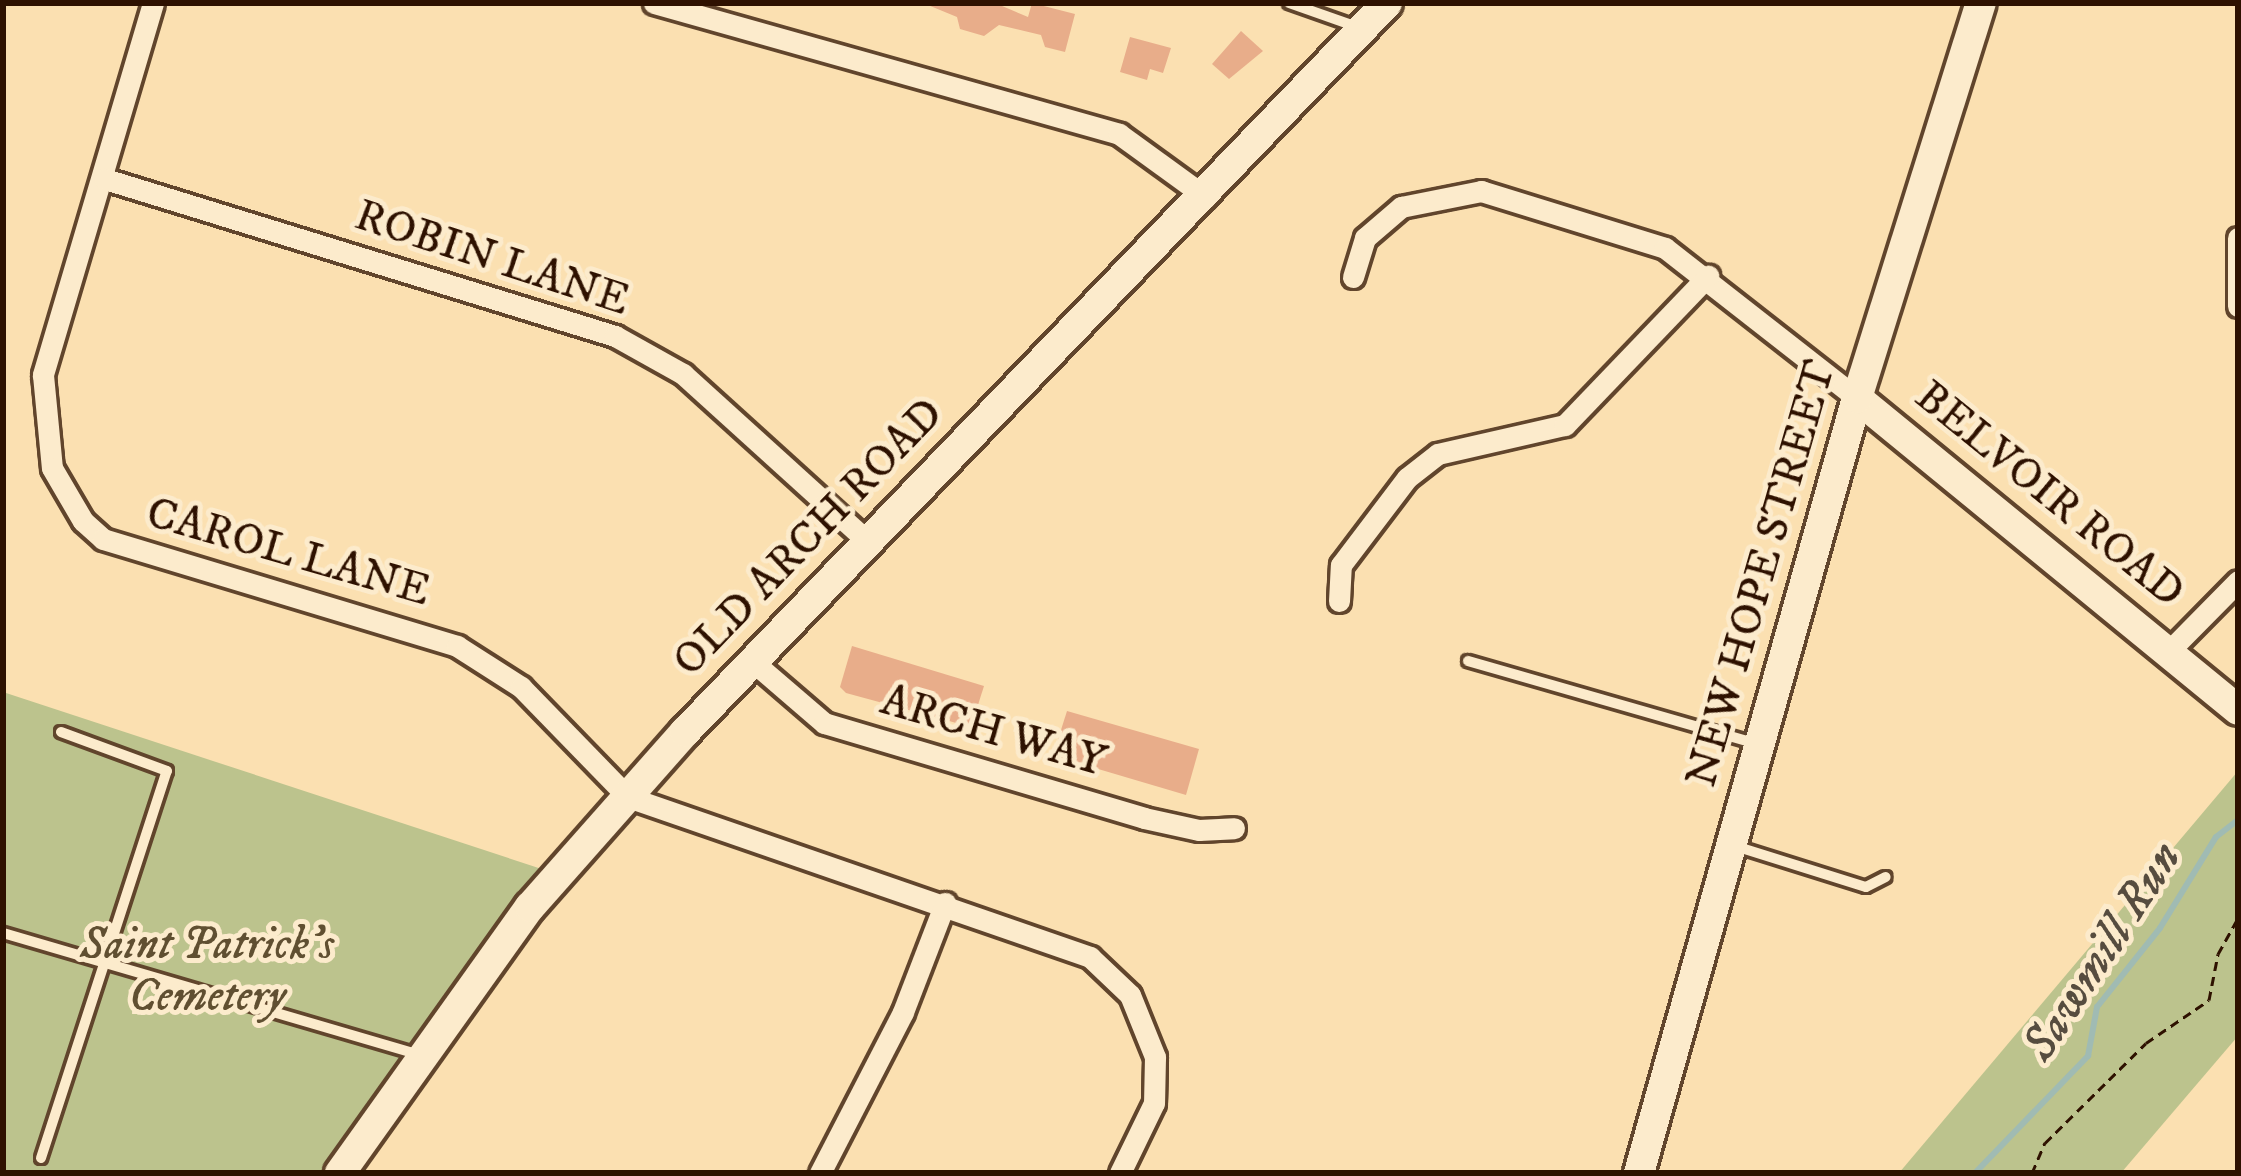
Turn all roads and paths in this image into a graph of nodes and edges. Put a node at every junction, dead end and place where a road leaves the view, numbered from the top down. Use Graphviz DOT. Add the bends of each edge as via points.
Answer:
graph roads {
  1 [pos="154,3"];
  2 [pos="655,3"];
  3 [pos="1288,3"];
  4 [pos="1388,3"];
  5 [pos="1982,3"];
  6 [pos="1363,29"];
  7 [pos="105,179"];
  8 [pos="1206,197"];
  9 [pos="2238,238"];
  10 [pos="1708,276"];
  11 [pos="1353,277"];
  12 [pos="2238,307"];
  13 [pos="1857,398"];
  14 [pos="866,539"];
  15 [pos="2238,581"];
  16 [pos="1340,602"];
  17 [pos="2170,649"];
  18 [pos="752,661"];
  19 [pos="1468,661"];
  20 [pos="2238,710"];
  21 [pos="61,732"];
  22 [pos="1760,745"];
  23 [pos="628,796"];
  24 [pos="1234,828"];
  25 [pos="1732,845"];
  26 [pos="1886,877"];
  27 [pos="945,903"];
  28 [pos="2238,918"];
  29 [pos="3,933"];
  30 [pos="106,963"];
  31 [pos="422,1056"];
  32 [pos="40,1158"];
  33 [pos="340,1173"];
  34 [pos="820,1173"];
  35 [pos="1120,1173"];
  36 [pos="1639,1173"];
  37 [pos="2032,1173"];
  1 -- 7 [label="street, CAROL LANE"];
  2 -- 8 [label="street" via="1118,134"];
  3 -- 6 [label="lane"];
  4 -- 6 [label="street, OLD ARCH ROAD"];
  5 -- 13 [label="street, NEW HOPE STREET"];
  6 -- 8 [label="street, OLD ARCH ROAD"];
  7 -- 14 [label="street, ROBIN LANE" via="615,336 683,374"];
  7 -- 23 [label="street, CAROL LANE" via="43,375 52,469 82,521 104,539 457,646 521,687"];
  8 -- 14 [label="street, OLD ARCH ROAD"];
  9 -- 12 [label="street"];
  10 -- 11 [label="street" via="1665,248 1481,190 1401,208 1365,238"];
  10 -- 13 [label="street"];
  10 -- 16 [label="street" via="1565,425 1438,454 1407,478 1341,565"];
  13 -- 17 [label="street, BELVOIR ROAD"];
  13 -- 22 [label="street, NEW HOPE STREET"];
  14 -- 18 [label="street, OLD ARCH ROAD"];
  15 -- 17 [label="street"];
  17 -- 20 [label="street, BELVOIR ROAD"];
  18 -- 23 [label="street, OLD ARCH ROAD"];
  18 -- 24 [label="street, ARCH WAY" via="824,723 1144,818"];
  19 -- 22 [label="lane"];
  21 -- 30 [label="lane" via="167,771"];
  22 -- 25 [label="street, NEW HOPE STREET"];
  23 -- 27 [label="street, CAROL LANE"];
  23 -- 31 [label="street, OLD ARCH ROAD" via="530,907"];
  25 -- 26 [label="lane" via="1866,887"];
  25 -- 36 [label="street, NEW HOPE STREET"];
  27 -- 34 [label="street" via="903,1012"];
  27 -- 35 [label="street, CAROL LANE" via="1090,958 1130,995 1157,1079"];
  28 -- 37 [label="path" via="2218,954 2209,1000 2146,1043 2044,1143"];
  29 -- 30 [label="lane"];
  30 -- 31 [label="lane"];
  30 -- 32 [label="lane"];
  31 -- 33 [label="street, OLD ARCH ROAD"];
}
